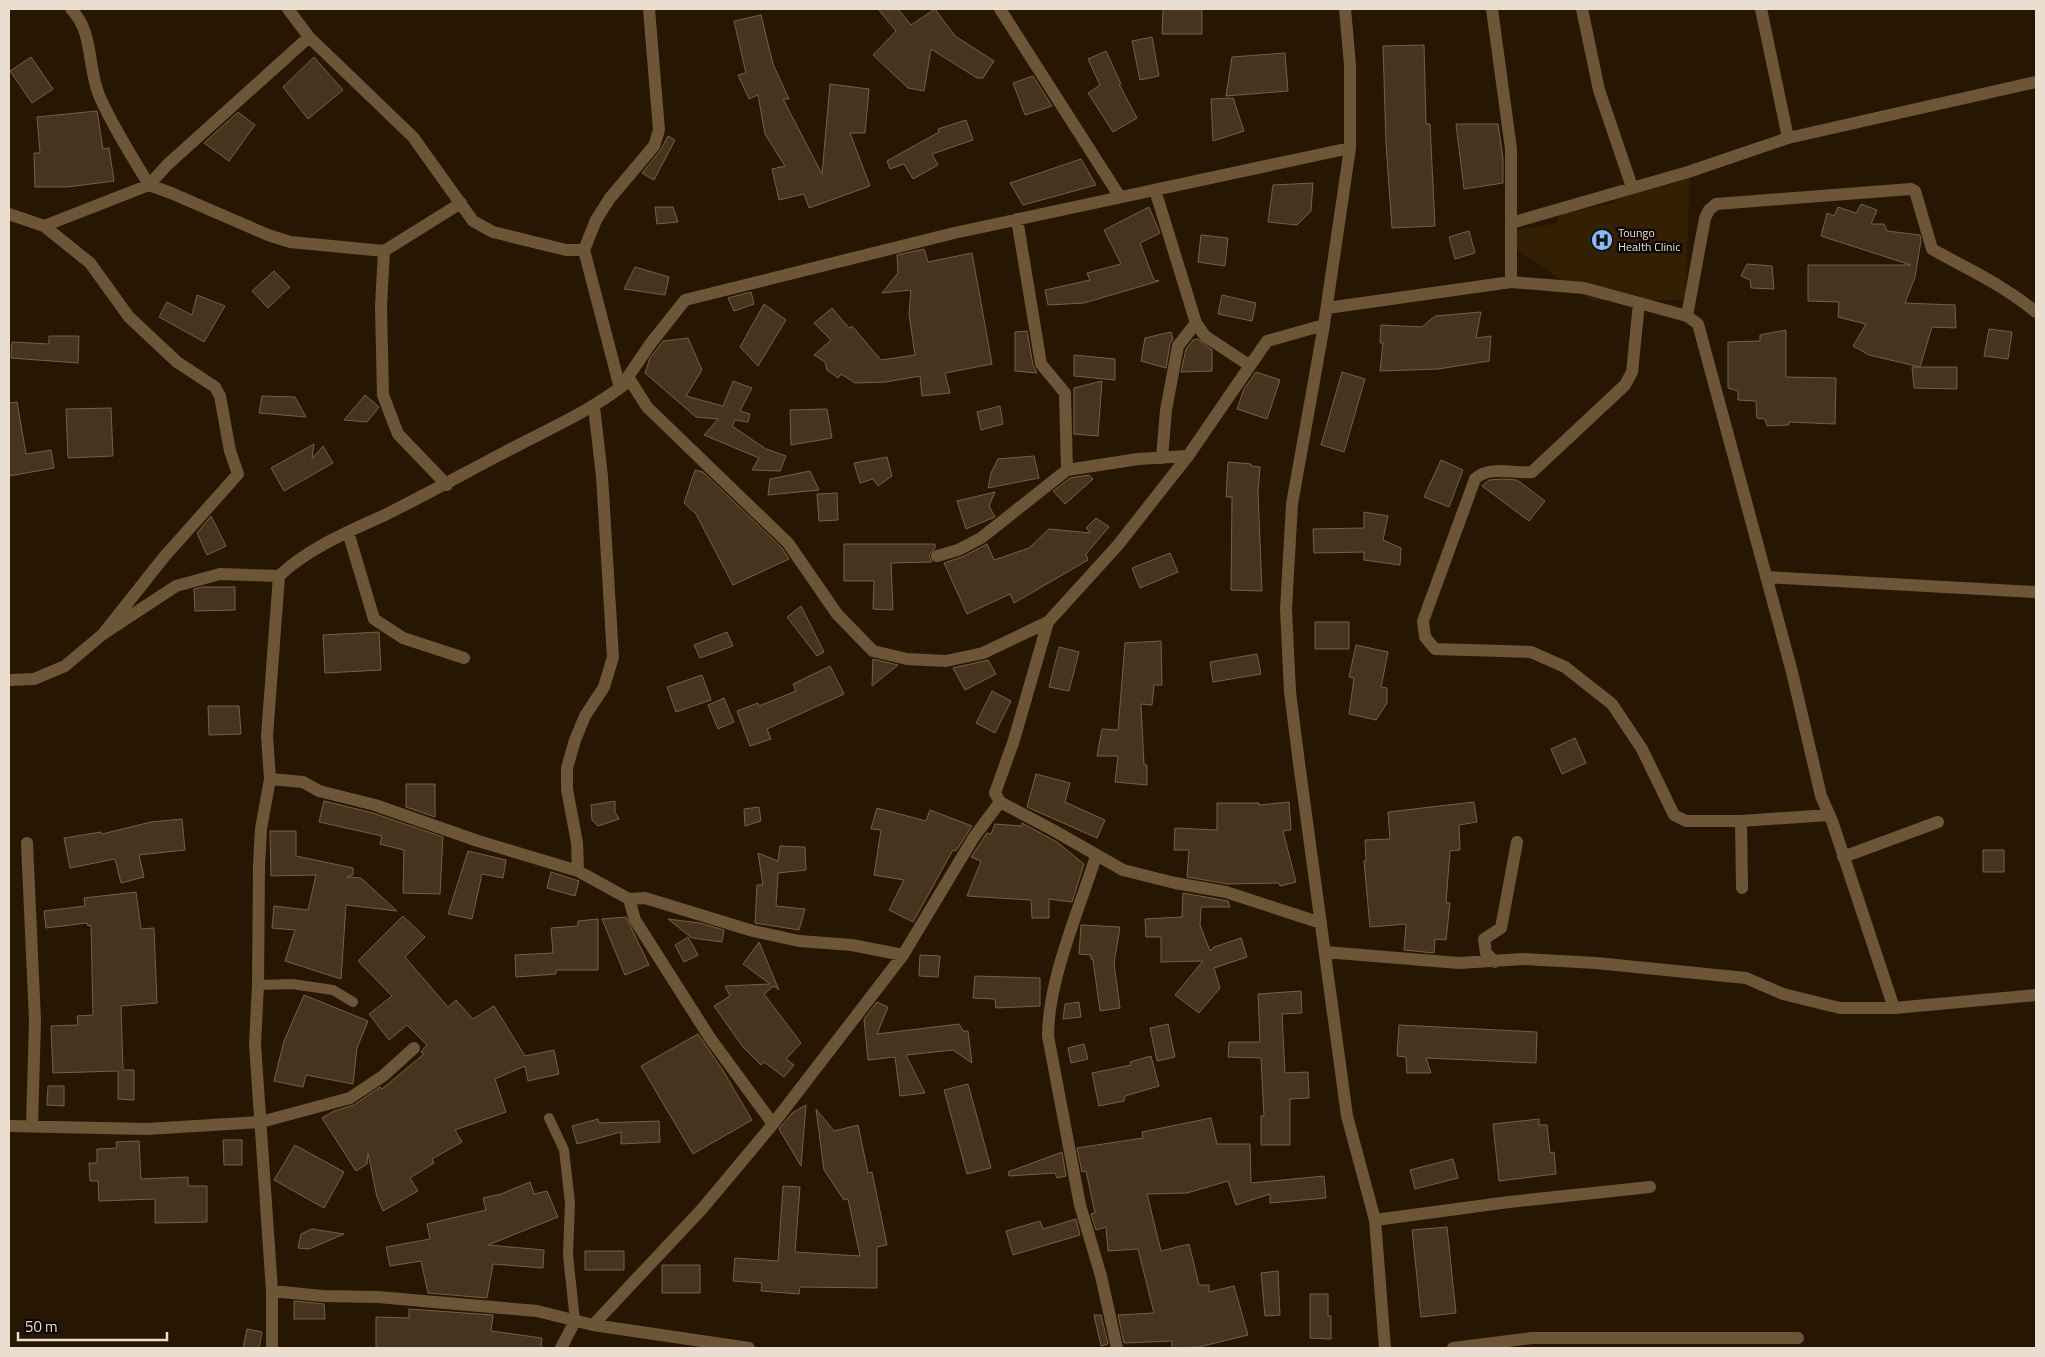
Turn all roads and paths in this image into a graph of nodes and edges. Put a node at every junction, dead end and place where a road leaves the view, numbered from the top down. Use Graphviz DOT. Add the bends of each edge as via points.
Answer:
graph roads {
  1 [pos="71,9"];
  2 [pos="650,9"];
  3 [pos="1000,9"];
  4 [pos="1344,9"];
  5 [pos="1492,9"];
  6 [pos="1582,9"];
  7 [pos="1761,9"];
  8 [pos="295,12"];
  9 [pos="309,37"];
  10 [pos="2036,82"];
  11 [pos="1788,138"];
  12 [pos="1350,148"];
  13 [pos="149,185"];
  14 [pos="1632,187"];
  15 [pos="1155,190"];
  16 [pos="1120,197"];
  17 [pos="461,203"];
  18 [pos="9,214"];
  19 [pos="1017,219"];
  20 [pos="1511,223"];
  21 [pos="44,226"];
  22 [pos="584,250"];
  23 [pos="384,251"];
  24 [pos="1511,282"];
  25 [pos="1639,303"];
  26 [pos="1326,308"];
  27 [pos="2036,312"];
  28 [pos="1687,316"];
  29 [pos="1196,323"];
  30 [pos="1324,325"];
  31 [pos="1248,365"];
  32 [pos="620,388"];
  33 [pos="594,407"];
  34 [pos="1188,456"];
  35 [pos="1162,458"];
  36 [pos="1067,470"];
  37 [pos="447,485"];
  38 [pos="348,532"];
  39 [pos="937,556"];
  40 [pos="279,576"];
  41 [pos="1766,577"];
  42 [pos="2036,592"];
  43 [pos="1048,622"];
  44 [pos="103,634"];
  45 [pos="464,658"];
  46 [pos="9,680"];
  47 [pos="270,779"];
  48 [pos="1000,802"];
  49 [pos="1830,815"];
  50 [pos="1741,821"];
  51 [pos="1938,822"];
  52 [pos="1517,842"];
  53 [pos="27,843"];
  54 [pos="1096,856"];
  55 [pos="1843,857"];
  56 [pos="578,871"];
  57 [pos="1742,888"];
  58 [pos="629,900"];
  59 [pos="1321,923"];
  60 [pos="1325,952"];
  61 [pos="902,955"];
  62 [pos="1495,962"];
  63 [pos="258,985"];
  64 [pos="2036,995"];
  65 [pos="353,1002"];
  66 [pos="1894,1008"];
  67 [pos="414,1048"];
  68 [pos="549,1118"];
  69 [pos="261,1122"];
  70 [pos="773,1124"];
  71 [pos="32,1125"];
  72 [pos="9,1126"];
  73 [pos="1650,1187"];
  74 [pos="1375,1220"];
  75 [pos="272,1291"];
  76 [pos="575,1321"];
  77 [pos="593,1325"];
  78 [pos="1798,1338"];
  79 [pos="272,1348"];
  80 [pos="561,1348"];
  81 [pos="749,1348"];
  82 [pos="1117,1348"];
  83 [pos="1385,1348"];
  84 [pos="1452,1348"];
  1 -- 13 [label="street" via="79,17 87,35 98,92 108,116"];
  2 -- 22 [label="street" via="659,130 654,146 610,198 596,220"];
  3 -- 16 [label="street"];
  4 -- 12 [label="street" via="1350,65"];
  5 -- 20 [label="street" via="1511,149"];
  6 -- 14 [label="street" via="1599,90"];
  7 -- 11 [label="street"];
  8 -- 9 [label="street"];
  9 -- 13 [label="street"];
  9 -- 17 [label="street" via="413,138"];
  10 -- 11 [label="street"];
  11 -- 14 [label="street"];
  12 -- 15 [label="street"];
  12 -- 26 [label="street"];
  13 -- 21 [label="street"];
  13 -- 23 [label="street" via="290,242"];
  14 -- 20 [label="street"];
  15 -- 16 [label="street"];
  15 -- 29 [label="street"];
  16 -- 19 [label="street"];
  17 -- 22 [label="street" via="473,220 493,232 566,250"];
  17 -- 23 [label="street"];
  18 -- 21 [label="street"];
  19 -- 32 [label="street" via="685,300"];
  19 -- 36 [label="street" via="1041,364 1065,393"];
  20 -- 24 [label="street"];
  21 -- 44 [label="street" via="90,263 129,318 178,362 215,387 220,396 230,451 238,474 164,557"];
  22 -- 32 [label="street"];
  23 -- 37 [label="street" via="381,306 383,395 398,434"];
  24 -- 25 [label="street" via="1584,288"];
  24 -- 26 [label="street"];
  25 -- 28 [label="street"];
  25 -- 50 [label="street" via="1632,372 1625,385 1532,472 1490,471 1475,479 1423,621 1425,637 1435,649 1531,652 1565,667 1612,704 1642,749 1674,815 1686,821"];
  26 -- 30 [label="street"];
  27 -- 28 [label="street" via="2000,285 1932,249 1915,191 1911,189 1716,204 1705,218"];
  28 -- 41 [label="street" via="1698,324"];
  29 -- 31 [label="street" via="1205,336"];
  29 -- 35 [label="street" via="1178,346 1166,410"];
  30 -- 31 [label="street" via="1267,341"];
  30 -- 59 [label="street" via="1292,504 1286,609 1290,692"];
  31 -- 34 [label="street"];
  32 -- 33 [label="street"];
  32 -- 43 [label="street" via="630,380 647,407 788,543 837,614 873,650 908,659 946,661 982,653"];
  33 -- 37 [label="street"];
  33 -- 56 [label="street" via="602,476 613,658 604,688 585,716 567,768"];
  34 -- 35 [label="street"];
  34 -- 43 [label="street" via="1118,545"];
  35 -- 36 [label="street"];
  36 -- 39 [label="street" via="981,538"];
  37 -- 38 [label="street"];
  38 -- 40 [label="street" via="292,563"];
  38 -- 45 [label="street" via="374,619 403,638"];
  40 -- 44 [label="street" via="220,574 176,586"];
  40 -- 47 [label="street" via="267,736"];
  41 -- 42 [label="street"];
  41 -- 49 [label="street" via="1821,796"];
  43 -- 48 [label="street" via="995,793"];
  44 -- 46 [label="street" via="65,666 34,678"];
  47 -- 56 [label="street" via="303,782 319,791 375,804 478,841"];
  47 -- 63 [label="street" via="261,829"];
  48 -- 54 [label="street"];
  48 -- 61 [label="street"];
  49 -- 50 [label="street"];
  49 -- 55 [label="street"];
  50 -- 57 [label="street"];
  51 -- 55 [label="street"];
  52 -- 62 [label="street" via="1502,928 1484,939 1486,953"];
  53 -- 71 [label="street" via="35,1021"];
  54 -- 59 [label="street" via="1123,870 1226,892"];
  54 -- 82 [label="street" via="1053,991 1048,1036 1080,1204"];
  55 -- 66 [label="street"];
  56 -- 58 [label="street"];
  58 -- 61 [label="street" via="645,898 799,941 852,945"];
  58 -- 70 [label="street" via="635,920 700,1022"];
  59 -- 60 [label="street"];
  60 -- 62 [label="street" via="1459,964"];
  60 -- 74 [label="street" via="1347,1116"];
  61 -- 70 [label="street"];
  62 -- 66 [label="street" via="1523,959 1587,963 1746,978 1783,994 1840,1008"];
  63 -- 65 [label="lane" via="292,984 333,990"];
  63 -- 69 [label="street" via="255,1044"];
  64 -- 66 [label="street"];
  67 -- 69 [label="street" via="383,1076 350,1098"];
  68 -- 76 [label="lane" via="564,1150 570,1203 568,1255"];
  69 -- 71 [label="street" via="147,1129"];
  69 -- 75 [label="street"];
  70 -- 77 [label="street" via="702,1209"];
  71 -- 72 [label="street"];
  73 -- 74 [label="street"];
  74 -- 83 [label="street"];
  75 -- 76 [label="street" via="527,1310"];
  75 -- 79 [label="street"];
  76 -- 77 [label="street"];
  76 -- 80 [label="street"];
  77 -- 81 [label="street"];
  78 -- 84 [label="street" via="1532,1338"];
}
